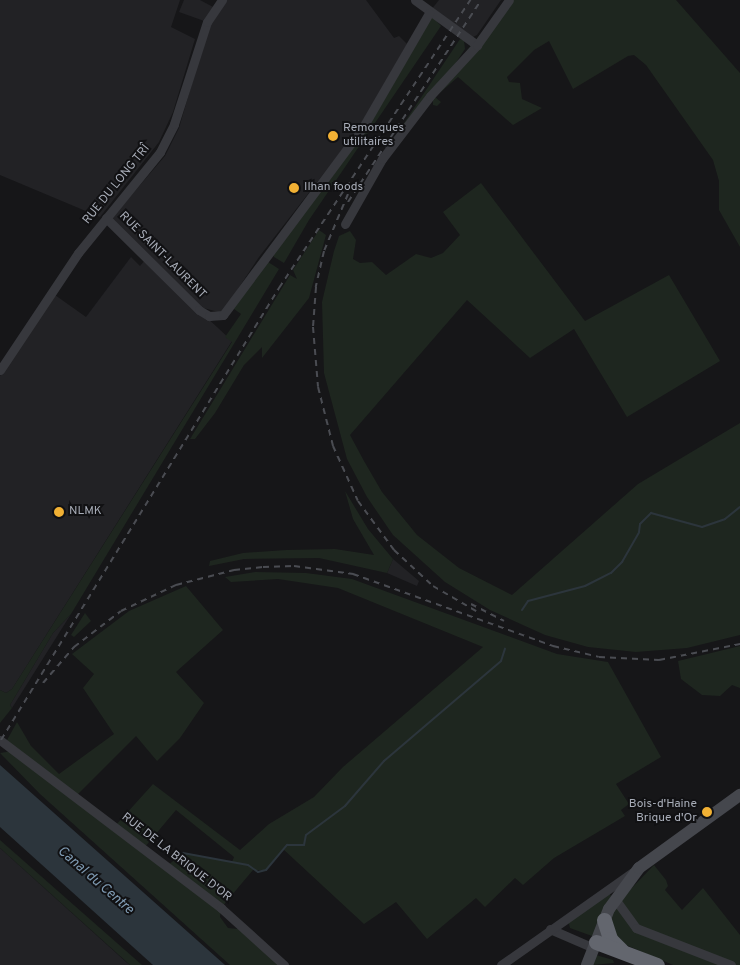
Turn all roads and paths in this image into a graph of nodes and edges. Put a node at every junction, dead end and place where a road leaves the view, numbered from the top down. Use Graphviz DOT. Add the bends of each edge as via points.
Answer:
graph roads {
  1 [pos="222,0"];
  2 [pos="415,0"];
  3 [pos="508,0"];
  4 [pos="429,13"];
  5 [pos="477,45"];
  6 [pos="106,218"];
  7 [pos="345,224"];
  8 [pos="0,370"];
  9 [pos="0,740"];
  10 [pos="740,795"];
  11 [pos="639,868"];
  12 [pos="615,899"];
  13 [pos="604,920"];
  14 [pos="550,929"];
  15 [pos="594,945"];
  16 [pos="630,962"];
  17 [pos="284,965"];
  18 [pos="501,965"];
  19 [pos="587,965"];
  20 [pos="657,965"];
  21 [pos="731,965"];
  1 -- 6 [label="street, RUE DU LONG TRÎ" via="204,30 167,140"];
  2 -- 4 [label="street"];
  3 -- 5 [label="street"];
  4 -- 5 [label="street"];
  4 -- 6 [label="street, RUE SAINT-LAURENT" via="363,127 222,315 209,316 199,310"];
  5 -- 7 [label="street" via="430,96 382,159"];
  6 -- 8 [label="street, RUE DU LONG TRÎ" via="78,253"];
  9 -- 17 [label="street, RUE DE LA BRIQUE D'OR" via="221,908"];
  10 -- 11 [label="street"];
  11 -- 12 [label="street"];
  11 -- 14 [label="street"];
  12 -- 13 [label="street"];
  12 -- 21 [label="street" via="636,928"];
  13 -- 15 [label="street"];
  13 -- 16 [label="highway" via="610,939"];
  14 -- 15 [label="street"];
  14 -- 18 [label="street"];
  15 -- 16 [label="highway"];
  15 -- 19 [label="street"];
  16 -- 20 [label="highway"];
}
